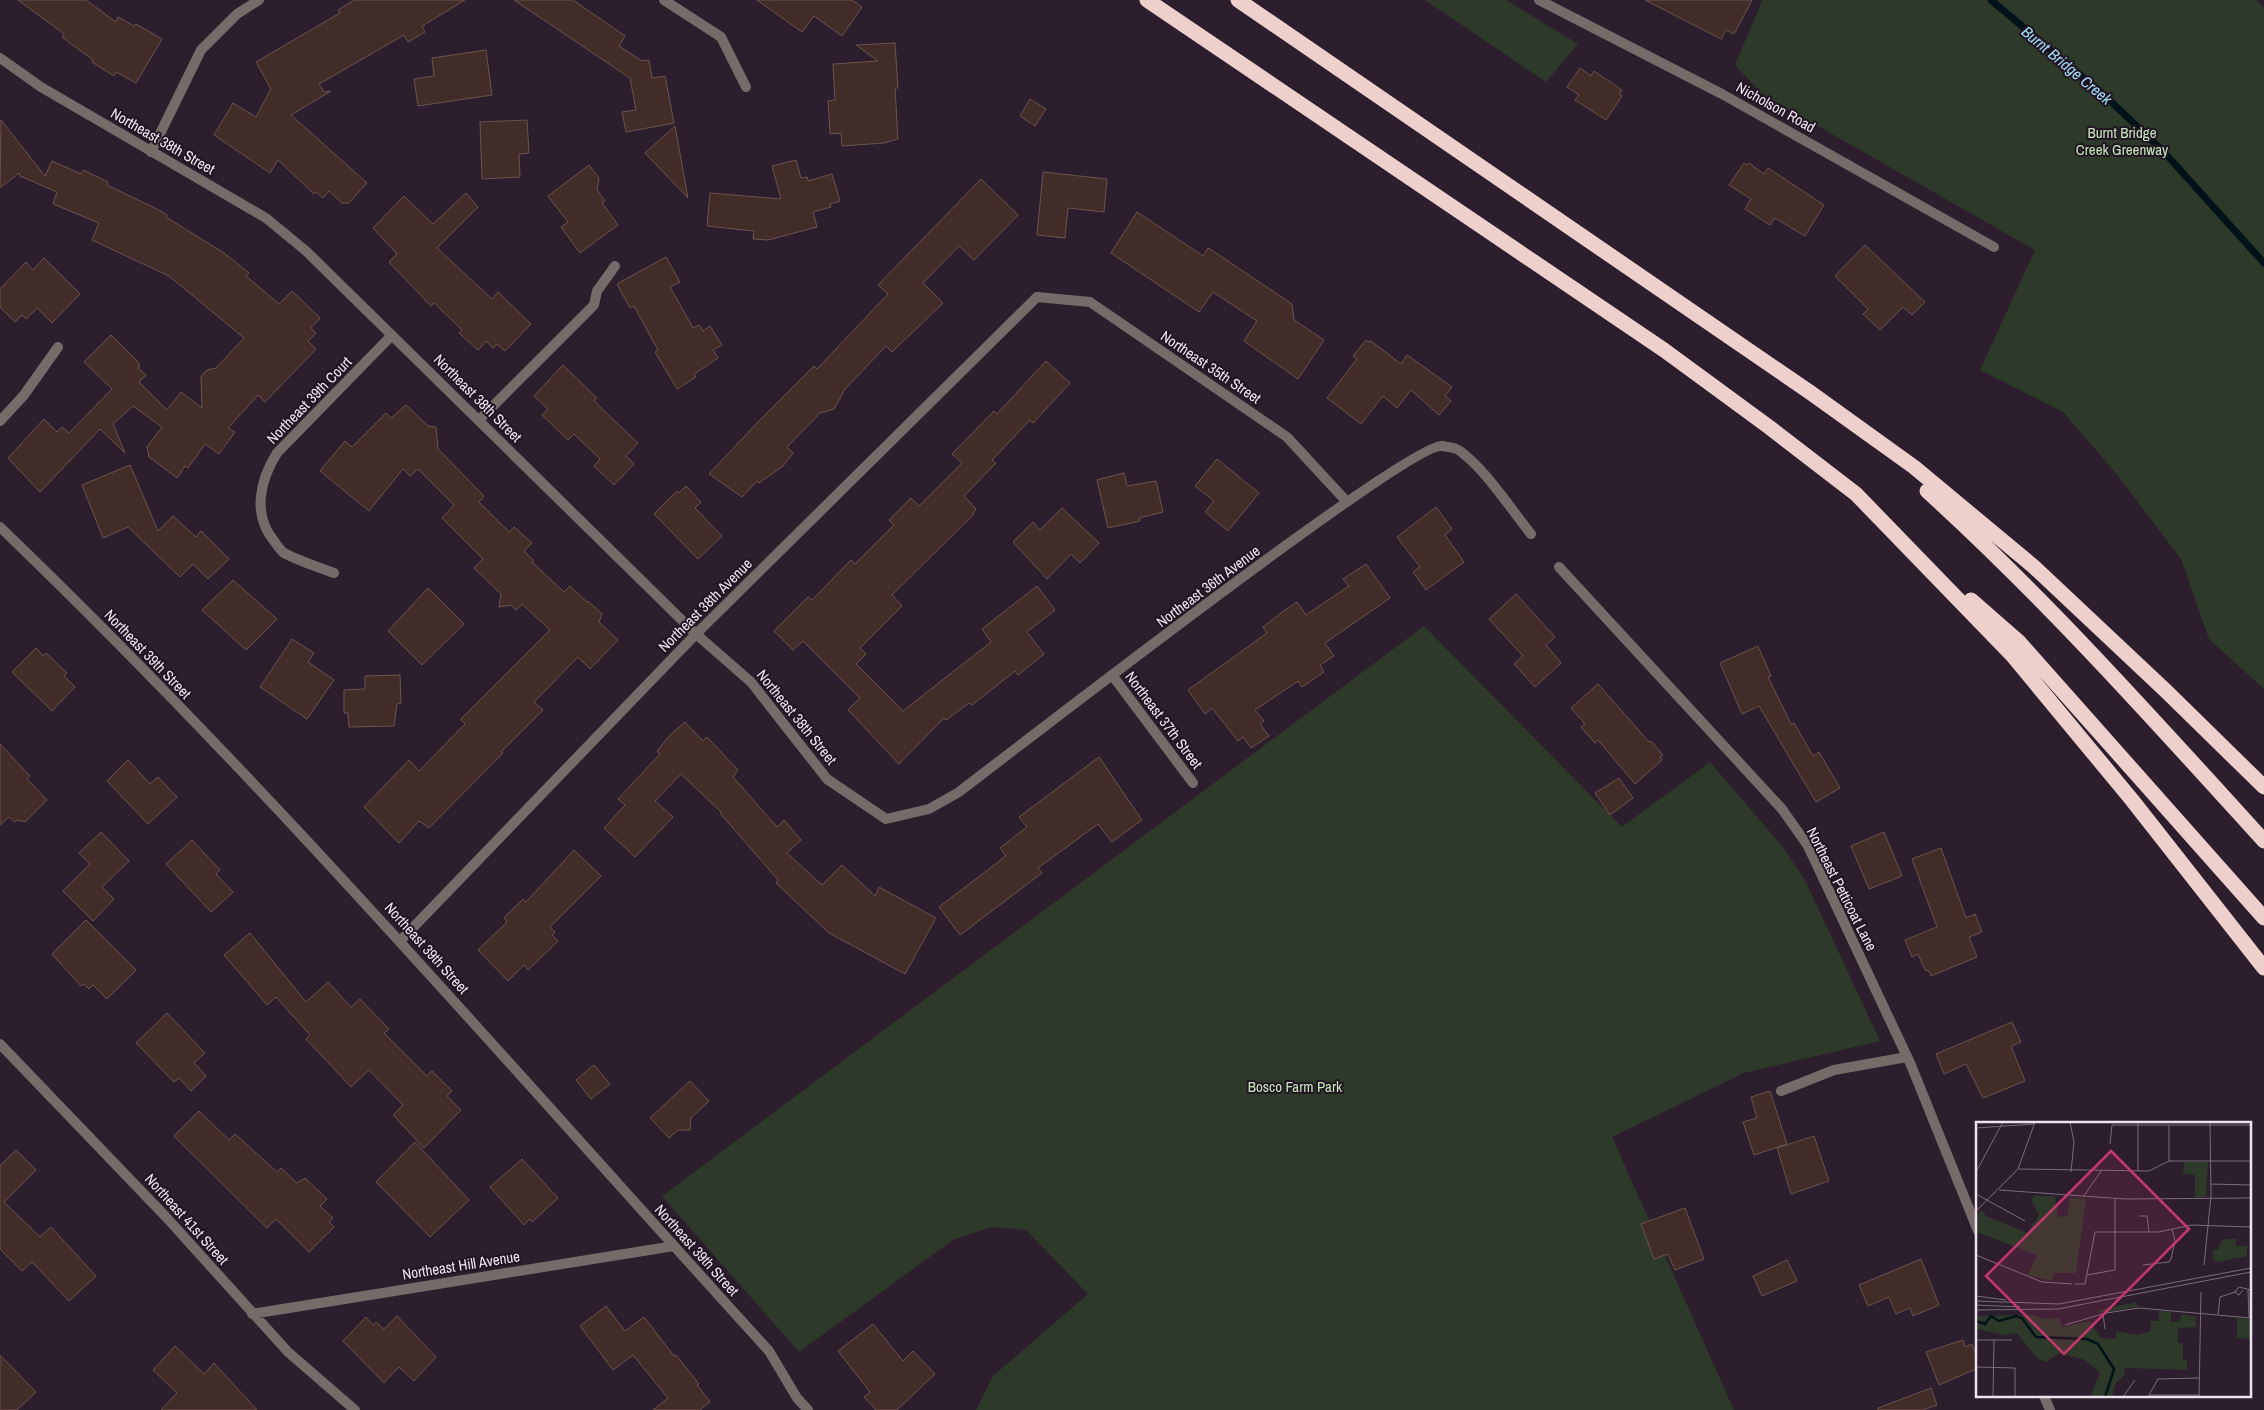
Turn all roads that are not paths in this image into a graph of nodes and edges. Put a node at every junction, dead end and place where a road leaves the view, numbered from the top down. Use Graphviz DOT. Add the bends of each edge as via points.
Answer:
graph roads {
  1 [pos="259,0"];
  2 [pos="664,0"];
  3 [pos="1147,0"];
  4 [pos="1238,0"];
  5 [pos="1539,0"];
  6 [pos="1551,3"];
  7 [pos="0,58"];
  8 [pos="746,88"];
  9 [pos="151,152"];
  10 [pos="1994,248"];
  11 [pos="615,266"];
  12 [pos="1037,297"];
  13 [pos="1684,305"];
  14 [pos="392,335"];
  15 [pos="58,347"];
  16 [pos="479,420"];
  17 [pos="0,422"];
  18 [pos="1347,502"];
  19 [pos="0,526"];
  20 [pos="1530,534"];
  21 [pos="1897,534"];
  22 [pos="1559,567"];
  23 [pos="334,573"];
  24 [pos="696,634"];
  25 [pos="1112,676"];
  26 [pos="1193,783"];
  27 [pos="2264,788"];
  28 [pos="886,819"];
  29 [pos="2264,841"];
  30 [pos="2264,918"];
  31 [pos="400,940"];
  32 [pos="2264,968"];
  33 [pos="0,1044"];
  34 [pos="1907,1056"];
  35 [pos="1781,1091"];
  36 [pos="1976,1226"];
  37 [pos="674,1246"];
  38 [pos="252,1314"];
  39 [pos="2045,1398"];
  40 [pos="355,1410"];
  41 [pos="808,1410"];
  42 [pos="2050,1410"];
  1 -- 9 [label="street" via="237,14 201,50"];
  2 -- 8 [label="street" via="721,37"];
  3 -- 21 [label="highway" via="1664,350 1856,494"];
  4 -- 13 [label="highway"];
  5 -- 6 [label="street, Nicholson Road"];
  6 -- 10 [label="street, Nicholson Road" via="1722,94"];
  7 -- 9 [label="street, Northeast 38th Street" via="41,87"];
  9 -- 14 [label="street, Northeast 38th Street" via="266,218 306,251"];
  11 -- 16 [label="street" via="597,291 594,305"];
  12 -- 18 [label="street, Northeast 35th Street" via="1090,302 1287,437"];
  12 -- 24 [label="street, Northeast 38th Avenue"];
  13 -- 27 [label="highway" via="1914,467 2033,566"];
  13 -- 29 [label="highway" via="1908,473 1996,554 2091,650"];
  14 -- 16 [label="street, Northeast 38th Street"];
  14 -- 23 [label="street, Northeast 39th Court" via="278,453 266,470 260,509 266,532 282,552"];
  15 -- 17 [label="street"];
  16 -- 24 [label="street, Northeast 38th Street"];
  18 -- 20 [label="street, Northeast 36th Avenue" via="1415,456 1439,445 1458,449 1477,467"];
  18 -- 25 [label="street, Northeast 36th Avenue"];
  19 -- 31 [label="street, Northeast 39th Street" via="315,848"];
  21 -- 30 [label="highway" via="2019,642"];
  21 -- 32 [label="highway" via="2012,655 2132,800"];
  22 -- 34 [label="street, Northeast Petticoat Lane" via="1787,817 1808,846"];
  24 -- 28 [label="street, Northeast 38th Street" via="751,682 827,778"];
  24 -- 31 [label="street, Northeast 38th Avenue"];
  25 -- 26 [label="street, Northeast 37th Street"];
  25 -- 28 [label="street, Northeast 36th Avenue" via="958,792 929,809"];
  31 -- 37 [label="street, Northeast 39th Street"];
  33 -- 38 [label="street, Northeast 41st Street" via="167,1218"];
  34 -- 35 [label="street" via="1834,1070"];
  34 -- 36 [label="street, Northeast Petticoat Lane"];
  37 -- 38 [label="street, Northeast Hill Avenue"];
  37 -- 41 [label="street, Northeast 39th Street" via="769,1351 797,1398"];
  38 -- 40 [label="street, Northeast 41st Street" via="288,1352"];
  39 -- 42 [label="street"];
}
